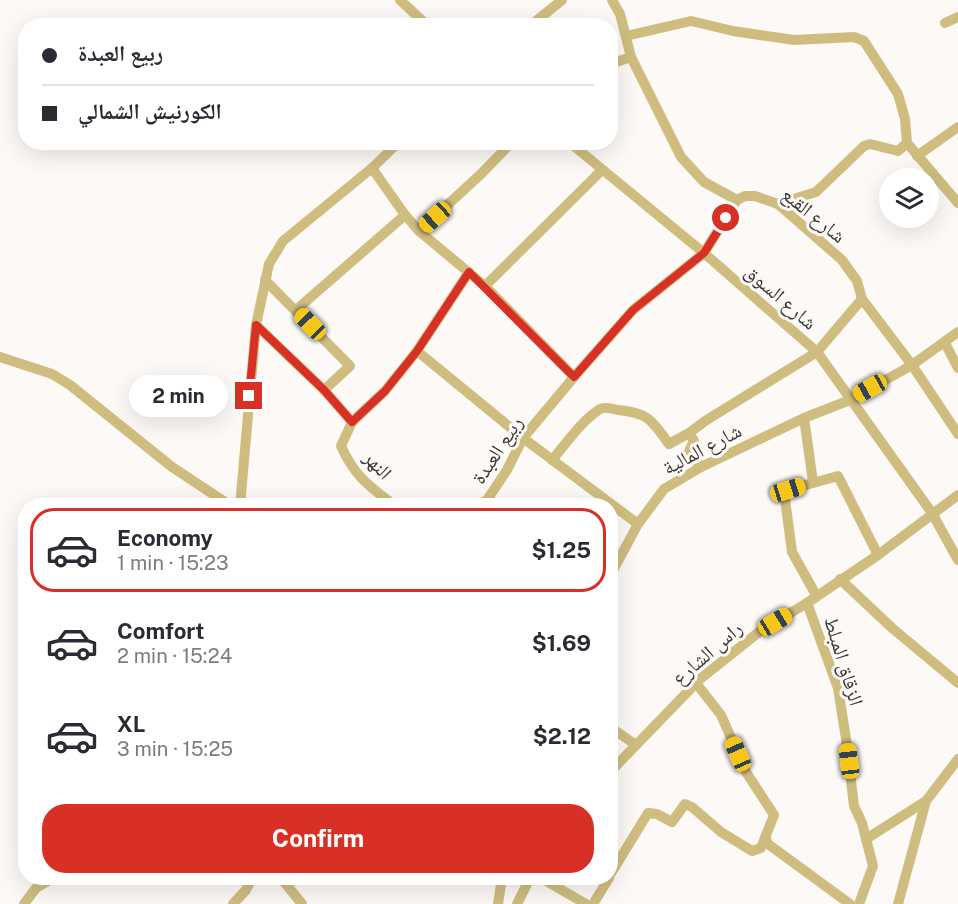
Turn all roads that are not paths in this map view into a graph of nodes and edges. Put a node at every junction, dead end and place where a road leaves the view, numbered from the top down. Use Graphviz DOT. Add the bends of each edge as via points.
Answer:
graph roads {
  1 [pos="400,0"];
  2 [pos="562,0"];
  3 [pos="612,0"];
  4 [pos="958,17"];
  5 [pos="419,18"];
  6 [pos="540,18"];
  7 [pos="945,23"];
  8 [pos="626,36"];
  9 [pos="631,57"];
  10 [pos="618,61"];
  11 [pos="958,127"];
  12 [pos="907,143"];
  13 [pos="391,150"];
  14 [pos="504,150"];
  15 [pos="579,150"];
  16 [pos="916,156"];
  17 [pos="372,168"];
  18 [pos="602,170"];
  19 [pos="738,200"];
  20 [pos="958,203"];
  21 [pos="778,204"];
  22 [pos="405,215"];
  23 [pos="419,231"];
  24 [pos="704,253"];
  25 [pos="469,272"];
  26 [pos="265,280"];
  27 [pos="485,286"];
  28 [pos="862,300"];
  29 [pos="296,310"];
  30 [pos="256,325"];
  31 [pos="958,332"];
  32 [pos="945,343"];
  33 [pos="417,351"];
  34 [pos="818,352"];
  35 [pos="0,357"];
  36 [pos="912,365"];
  37 [pos="958,368"];
  38 [pos="574,377"];
  39 [pos="324,390"];
  40 [pos="850,400"];
  41 [pos="804,418"];
  42 [pos="352,422"];
  43 [pos="689,433"];
  44 [pos="958,434"];
  45 [pos="523,438"];
  46 [pos="552,460"];
  47 [pos="701,467"];
  48 [pos="813,482"];
  49 [pos="958,495"];
  50 [pos="219,498"];
  51 [pos="241,498"];
  52 [pos="384,498"];
  53 [pos="488,498"];
  54 [pos="603,498"];
  55 [pos="618,509"];
  56 [pos="932,513"];
  57 [pos="638,524"];
  58 [pos="878,555"];
  59 [pos="958,560"];
  60 [pos="618,561"];
  61 [pos="840,579"];
  62 [pos="811,599"];
  63 [pos="696,683"];
  64 [pos="958,683"];
  65 [pos="618,733"];
  66 [pos="636,745"];
  67 [pos="958,759"];
  68 [pos="618,764"];
  69 [pos="926,801"];
  70 [pos="765,837"];
  71 [pos="866,839"];
  72 [pos="618,863"];
  73 [pos="41,885"];
  74 [pos="248,885"];
  75 [pos="287,885"];
  76 [pos="501,885"];
  77 [pos="526,885"];
  78 [pos="553,885"];
  79 [pos="605,885"];
  80 [pos="845,902"];
  81 [pos="24,904"];
  82 [pos="233,904"];
  83 [pos="302,904"];
  84 [pos="498,904"];
  85 [pos="517,904"];
  86 [pos="586,904"];
  87 [pos="593,904"];
  88 [pos="859,904"];
  89 [pos="898,904"];
  1 -- 5 [label="street"];
  2 -- 6 [label="street"];
  3 -- 8 [label="street, شارع القبع"];
  4 -- 7 [label="street"];
  8 -- 9 [label="street, شارع القبع"];
  8 -- 12 [label="street" via="691,21 734,32 794,40 854,37 864,41 898,94"];
  9 -- 10 [label="street"];
  9 -- 19 [label="street, شارع القبع" via="681,157 704,182"];
  11 -- 16 [label="street"];
  12 -- 16 [label="street"];
  12 -- 21 [label="street" via="898,151 864,146 816,192"];
  13 -- 17 [label="street"];
  14 -- 23 [label="street"];
  15 -- 18 [label="street, شارع السوق"];
  16 -- 20 [label="street"];
  17 -- 22 [label="street"];
  17 -- 26 [label="street" via="283,241 268,264"];
  18 -- 24 [label="street, شارع السوق"];
  18 -- 27 [label="street"];
  19 -- 21 [label="street, شارع القبع" via="754,196"];
  19 -- 24 [label="street, ربيع العبدة"];
  21 -- 28 [label="street, شارع القبع" via="842,260 857,280"];
  22 -- 23 [label="street"];
  22 -- 29 [label="street"];
  23 -- 25 [label="street"];
  24 -- 34 [label="street, شارع السوق"];
  24 -- 38 [label="street, ربيع العبدة" via="633,310"];
  25 -- 27 [label="street"];
  25 -- 33 [label="street, النهر"];
  26 -- 29 [label="street"];
  26 -- 30 [label="street"];
  27 -- 38 [label="street"];
  28 -- 34 [label="street"];
  28 -- 36 [label="street, شارع القبع"];
  29 -- 39 [label="street" via="350,366"];
  30 -- 39 [label="street"];
  30 -- 51 [label="street"];
  31 -- 32 [label="street, شارع المالية"];
  32 -- 36 [label="street, شارع المالية"];
  32 -- 37 [label="street"];
  33 -- 42 [label="street, النهر" via="385,391"];
  33 -- 45 [label="street"];
  34 -- 40 [label="street, شارع السوق"];
  34 -- 43 [label="street"];
  35 -- 50 [label="street" via="35,367 70,385 172,467"];
  36 -- 40 [label="street, شارع المالية"];
  36 -- 44 [label="street, شارع القبع"];
  38 -- 45 [label="street, ربيع العبدة"];
  39 -- 42 [label="street"];
  40 -- 41 [label="street, شارع المالية"];
  40 -- 56 [label="street, شارع السوق"];
  41 -- 47 [label="street, شارع المالية"];
  41 -- 48 [label="street"];
  42 -- 52 [label="street, النهر" via="342,446 350,466"];
  43 -- 46 [label="street" via="669,444 647,417 606,407 578,429"];
  43 -- 47 [label="street" via="694,441 689,451"];
  45 -- 46 [label="street"];
  45 -- 53 [label="street, ربيع العبدة"];
  46 -- 54 [label="street"];
  47 -- 57 [label="street, شارع المالية" via="664,489"];
  48 -- 58 [label="street, الزقاق المبلط" via="838,476"];
  48 -- 62 [label="street, الزقاق المبلط" via="788,490 784,499 792,552"];
  49 -- 56 [label="street, راس الشارع"];
  55 -- 57 [label="street"];
  56 -- 58 [label="street, راس الشارع"];
  56 -- 59 [label="street, شارع السوق"];
  57 -- 60 [label="street, شارع المالية"];
  58 -- 61 [label="street, راس الشارع"];
  61 -- 62 [label="street, راس الشارع"];
  61 -- 64 [label="street" via="891,628"];
  62 -- 63 [label="street, راس الشارع" via="759,632"];
  62 -- 71 [label="street, الزقاق المبلط" via="838,688 854,806"];
  63 -- 66 [label="street, راس الشارع"];
  63 -- 70 [label="street" via="721,715 746,772 774,815"];
  65 -- 66 [label="street"];
  66 -- 68 [label="street, راس الشارع"];
  67 -- 69 [label="street"];
  69 -- 71 [label="street"];
  69 -- 89 [label="street"];
  70 -- 72 [label="street" via="761,848 752,851 685,804 672,822 648,813"];
  70 -- 80 [label="street" via="768,844"];
  71 -- 88 [label="street, الزقاق المبلط" via="873,866"];
  73 -- 81 [label="street"];
  74 -- 82 [label="street"];
  75 -- 83 [label="street"];
  76 -- 84 [label="street"];
  77 -- 85 [label="street"];
  78 -- 86 [label="street"];
  79 -- 87 [label="street"];
}
